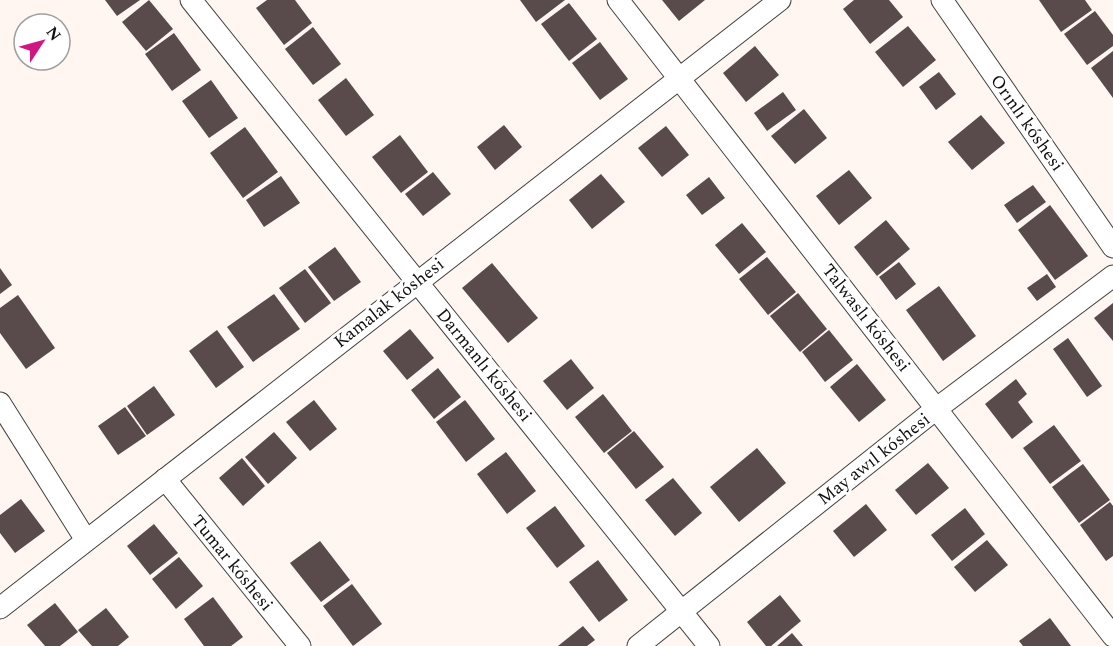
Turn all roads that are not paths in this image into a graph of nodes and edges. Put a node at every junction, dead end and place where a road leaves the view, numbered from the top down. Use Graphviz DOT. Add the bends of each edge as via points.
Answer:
graph roads {
  1 [pos="190,0"];
  2 [pos="618,0"];
  3 [pos="780,0"];
  4 [pos="942,0"];
  5 [pos="678,77"];
  6 [pos="1113,247"];
  7 [pos="1113,276"];
  8 [pos="417,282"];
  9 [pos="0,403"];
  10 [pos="936,409"];
  11 [pos="165,479"];
  12 [pos="86,540"];
  13 [pos="0,608"];
  14 [pos="681,611"];
  15 [pos="1113,636"];
  16 [pos="300,646"];
  17 [pos="638,646"];
  18 [pos="709,646"];
  1 -- 8 [label="street, Darmanlı kóshesi"];
  2 -- 5 [label="street, Talwaslı kóshesi"];
  3 -- 5 [label="street, Kamalak kóshesi"];
  4 -- 6 [label="street, Orınlı kóshesi"];
  5 -- 8 [label="street, Kamalak kóshesi"];
  5 -- 10 [label="street, Talwaslı kóshesi"];
  7 -- 10 [label="street, May awıl kóshesi"];
  8 -- 11 [label="street, Kamalak kóshesi"];
  8 -- 14 [label="street, Darmanlı kóshesi"];
  9 -- 12 [label="street"];
  10 -- 14 [label="street, May awıl kóshesi"];
  10 -- 15 [label="street, Talwaslı kóshesi"];
  11 -- 12 [label="street, Kamalak kóshesi"];
  11 -- 16 [label="street, Tumar kóshesi"];
  12 -- 13 [label="street, Kamalak kóshesi"];
  14 -- 17 [label="street, May awıl kóshesi"];
  14 -- 18 [label="street, Darmanlı kóshesi"];
}
